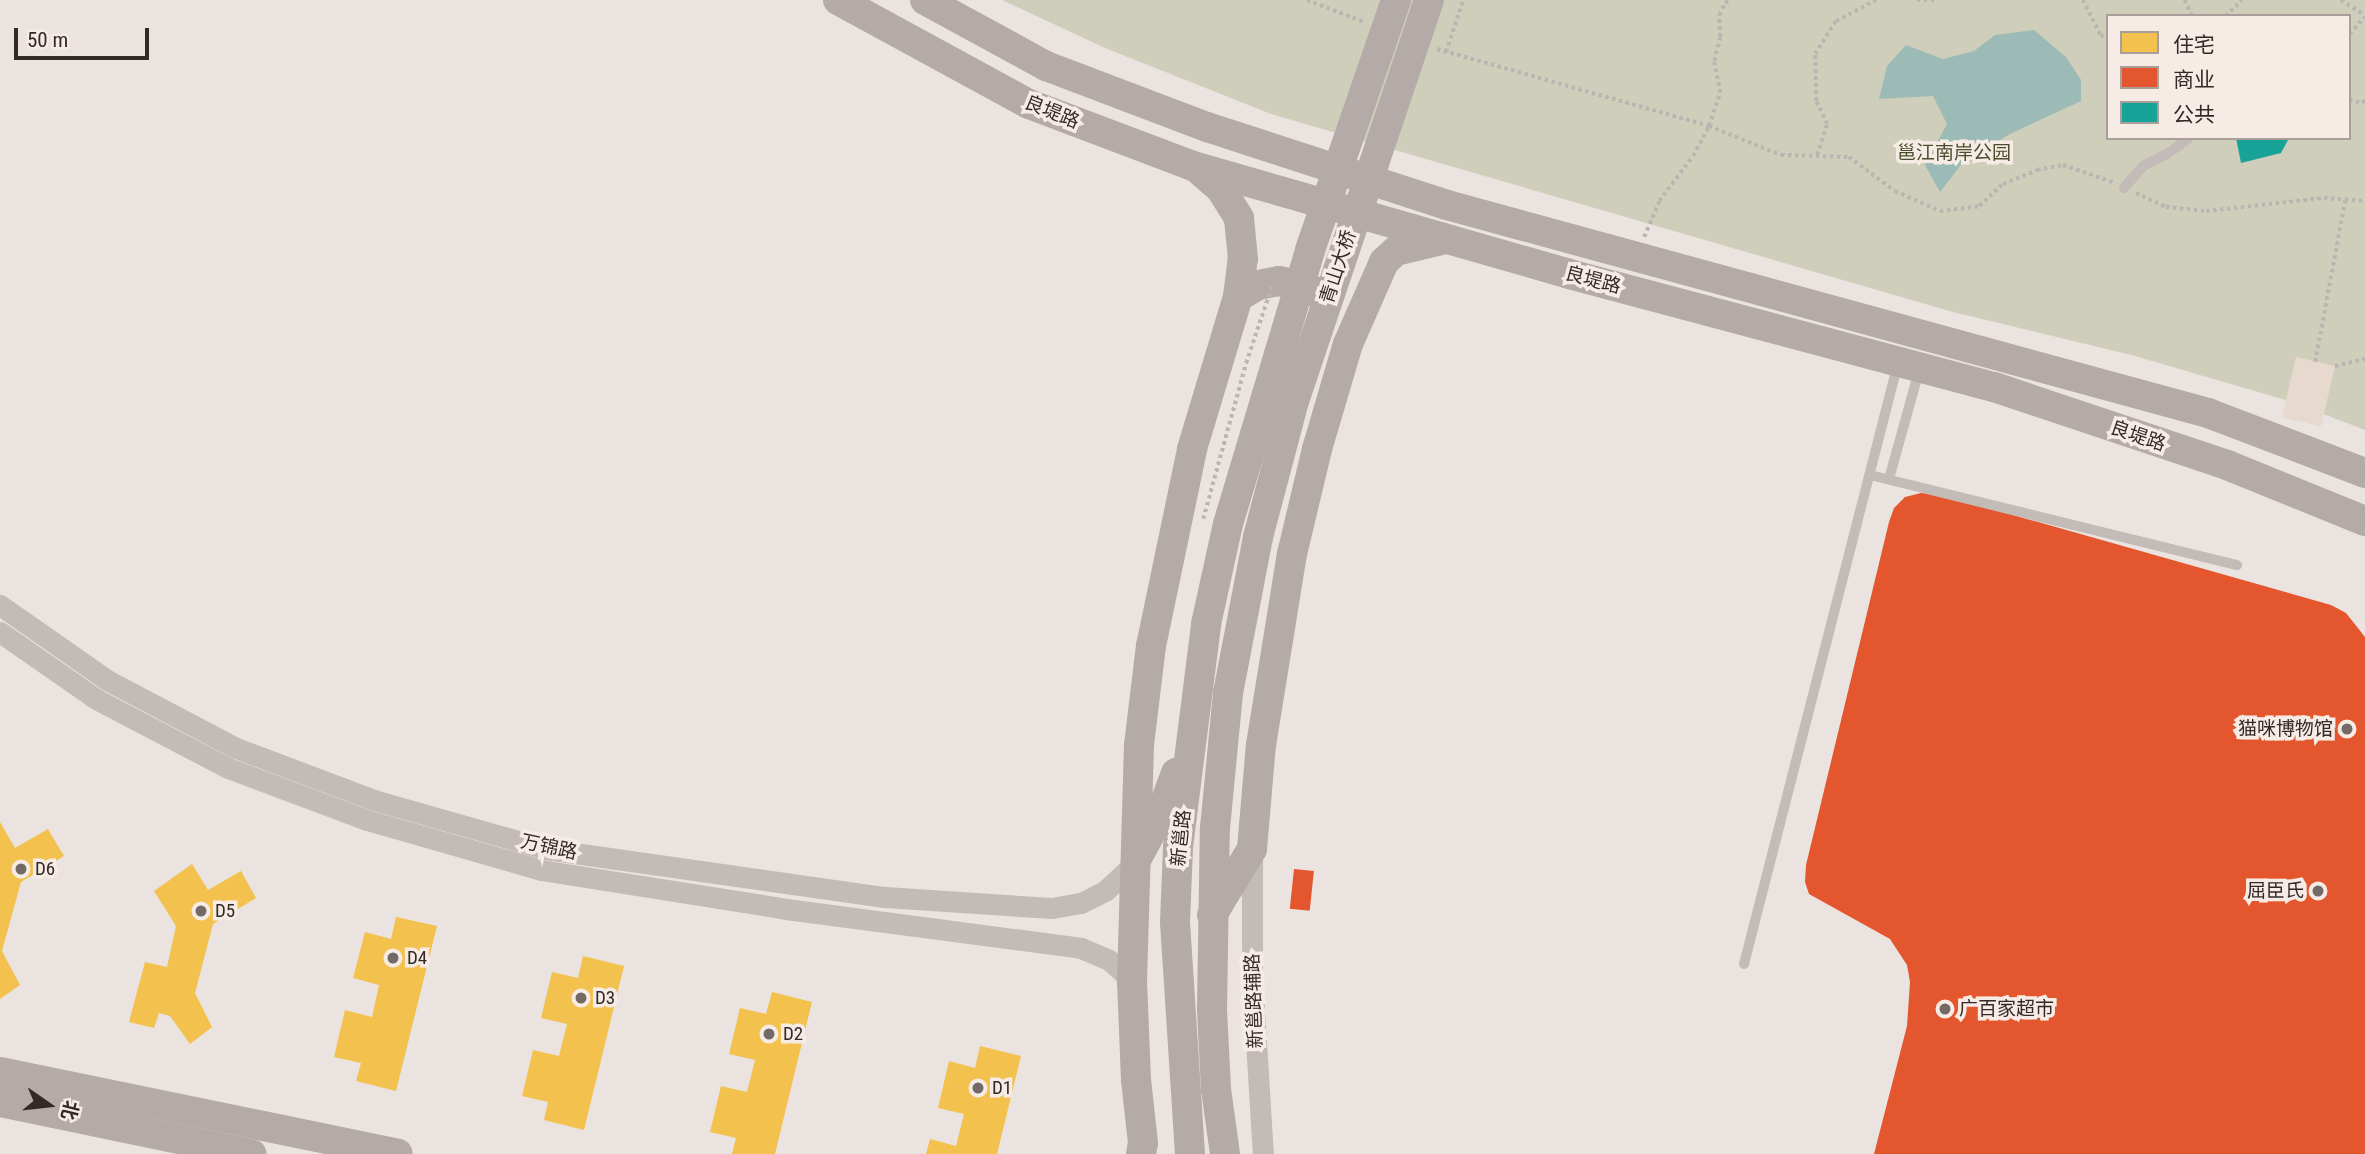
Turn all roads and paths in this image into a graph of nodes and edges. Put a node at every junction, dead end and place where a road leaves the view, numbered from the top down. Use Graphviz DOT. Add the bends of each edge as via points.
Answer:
graph roads {
  1 [pos="838,0"];
  2 [pos="925,0"];
  3 [pos="1307,0"];
  4 [pos="1396,0"];
  5 [pos="1429,0"];
  6 [pos="1463,0"];
  7 [pos="1731,0"];
  8 [pos="1876,0"];
  9 [pos="1917,0"];
  10 [pos="1936,0"];
  11 [pos="2083,0"];
  12 [pos="2241,0"];
  13 [pos="2341,0"];
  14 [pos="2227,14"];
  15 [pos="2365,16"];
  16 [pos="1371,25"];
  17 [pos="2351,32"];
  18 [pos="2106,39"];
  19 [pos="1433,48"];
  20 [pos="1446,52"];
  21 [pos="1709,126"];
  22 [pos="2186,140"];
  23 [pos="1817,155"];
  24 [pos="1193,166"];
  25 [pos="2010,181"];
  26 [pos="2013,187"];
  27 [pos="2124,188"];
  28 [pos="2345,200"];
  29 [pos="2365,201"];
  30 [pos="1644,236"];
  31 [pos="1444,239"];
  32 [pos="1577,239"];
  33 [pos="1569,274"];
  34 [pos="1238,297"];
  35 [pos="1348,344"];
  36 [pos="2365,359"];
  37 [pos="2315,362"];
  38 [pos="1909,365"];
  39 [pos="2334,366"];
  40 [pos="2365,473"];
  41 [pos="1870,475"];
  42 [pos="1889,479"];
  43 [pos="2317,502"];
  44 [pos="2365,521"];
  45 [pos="1228,524"];
  46 [pos="1258,537"];
  47 [pos="2365,537"];
  48 [pos="2237,565"];
  49 [pos="0,605"];
  50 [pos="0,632"];
  51 [pos="1193,726"];
  52 [pos="1222,770"];
  53 [pos="1252,849"];
  54 [pos="1135,863"];
  55 [pos="1212,915"];
  56 [pos="1744,964"];
  57 [pos="1132,981"];
  58 [pos="0,1072"];
  59 [pos="0,1102"];
  60 [pos="1227,1146"];
  61 [pos="1143,1150"];
  62 [pos="252,1154"];
  63 [pos="398,1154"];
  64 [pos="1190,1154"];
  65 [pos="1263,1154"];
  1 -- 24 [label="main road, 良堤路" via="1029,104"];
  2 -- 32 [label="main road, 良堤路" via="1046,66 1207,127 1447,205"];
  3 -- 16 [label="path"];
  4 -- 45 [label="main road, 青山大桥, bridge" via="1310,250"];
  5 -- 46 [label="main road, 青山大桥, bridge" via="1294,401"];
  6 -- 20 [label="path"];
  7 -- 21 [label="path" via="1719,15 1714,61 1720,93"];
  8 -- 23 [label="path" via="1836,21 1815,54 1816,101 1827,124"];
  9 -- 10 [label="path"];
  11 -- 18 [label="path"];
  12 -- 14 [label="path"];
  13 -- 15 [label="path"];
  15 -- 17 [label="path"];
  19 -- 20 [label="path"];
  20 -- 21 [label="path"];
  21 -- 23 [label="path" via="1781,155"];
  21 -- 30 [label="path" via="1659,201"];
  22 -- 27 [label="lane" via="2143,166"];
  23 -- 25 [label="path" via="1849,157 1895,191 1940,211 1979,206"];
  24 -- 31 [label="main road, 良堤路"];
  24 -- 34 [label="main road" via="1221,189 1239,218 1244,259"];
  25 -- 26 [label="path"];
  25 -- 27 [label="path" via="2063,165"];
  27 -- 28 [label="path" via="2166,207 2206,211 2324,198"];
  28 -- 29 [label="path"];
  28 -- 37 [label="path"];
  31 -- 33 [label="main road, 良堤路"];
  31 -- 35 [label="main road" via="1396,251 1384,262"];
  32 -- 33 [label="main road"];
  32 -- 40 [label="main road, 良堤路" via="2208,413"];
  33 -- 38 [label="main road, 良堤路"];
  34 -- 35 [label="main road" via="1258,285 1279,281 1307,287 1331,301"];
  34 -- 54 [label="main road" via="1192,449 1151,646 1139,745"];
  35 -- 53 [label="main road" via="1292,554 1261,745"];
  36 -- 39 [label="path"];
  38 -- 41 [label="lane"];
  38 -- 42 [label="lane"];
  38 -- 43 [label="main road, 良堤路" via="1994,387 2123,430"];
  41 -- 42 [label="lane"];
  41 -- 56 [label="lane"];
  42 -- 48 [label="lane"];
  43 -- 44 [label="main road, 良堤路"];
  43 -- 47 [label="main road"];
  45 -- 51 [label="main road, 新邕路" via="1206,624"];
  46 -- 52 [label="main road, 新邕路" via="1228,693"];
  49 -- 54 [label="street, 万锦路" via="107,680 236,748 374,800 546,849 885,897 1052,908 1082,903 1106,890"];
  50 -- 57 [label="street, 万锦路" via="96,699 228,768 367,820 541,870 786,909 1081,948 1109,960"];
  51 -- 54 [label="main road" via="1160,816"];
  51 -- 64 [label="main road, 新邕路" via="1178,847 1175,922"];
  52 -- 53 [label="main road" via="1228,803"];
  52 -- 55 [label="main road, 新邕路"];
  53 -- 55 [label="main road"];
  53 -- 65 [label="street, 新邕路辅路" via="1252,976"];
  54 -- 57 [label="main road"];
  55 -- 60 [label="main road, 新邕路" via="1215,1076"];
  57 -- 61 [label="main road"];
  58 -- 63 [label="main road"];
  59 -- 62 [label="main road"];
}
